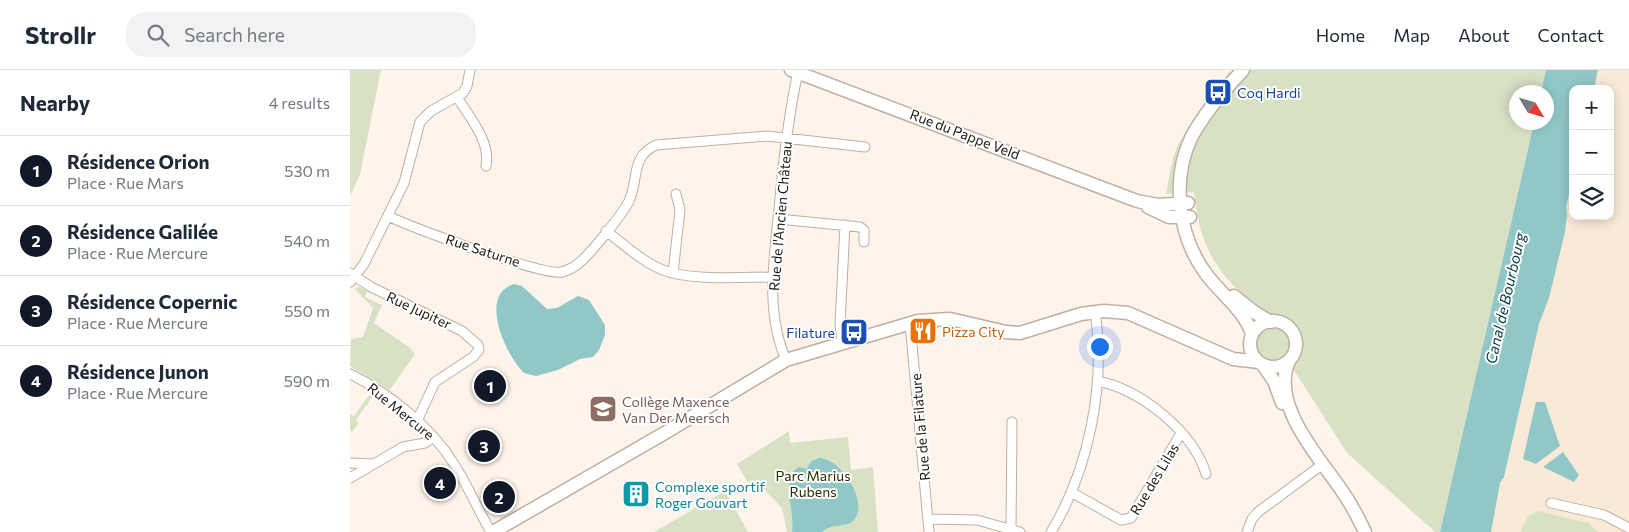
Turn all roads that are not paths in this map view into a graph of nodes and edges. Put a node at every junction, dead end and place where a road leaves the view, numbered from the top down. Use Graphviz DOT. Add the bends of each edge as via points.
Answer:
graph roads {
  1 [pos="470,70"];
  2 [pos="1244,70"];
  3 [pos="794,71"];
  4 [pos="457,97"];
  5 [pos="786,138"];
  6 [pos="865,147"];
  7 [pos="486,166"];
  8 [pos="676,194"];
  9 [pos="1138,201"];
  10 [pos="1184,203"];
  11 [pos="388,216"];
  12 [pos="1186,217"];
  13 [pos="778,219"];
  14 [pos="845,225"];
  15 [pos="606,231"];
  16 [pos="864,242"];
  17 [pos="673,273"];
  18 [pos="352,277"];
  19 [pos="773,277"];
  20 [pos="1095,315"];
  21 [pos="1271,322"];
  22 [pos="910,323"];
  23 [pos="1251,339"];
  24 [pos="842,342"];
  25 [pos="1214,349"];
  26 [pos="786,360"];
  27 [pos="1289,361"];
  28 [pos="1261,364"];
  29 [pos="350,374"];
  30 [pos="1097,381"];
  31 [pos="417,421"];
  32 [pos="1012,422"];
  33 [pos="1181,433"];
  34 [pos="434,437"];
  35 [pos="1308,445"];
  36 [pos="350,463"];
  37 [pos="373,464"];
  38 [pos="1323,464"];
  39 [pos="1206,474"];
  40 [pos="354,476"];
  41 [pos="1071,492"];
  42 [pos="1551,503"];
  43 [pos="928,519"];
  44 [pos="1629,528"];
  45 [pos="1011,529"];
  46 [pos="492,532"];
  47 [pos="929,532"];
  48 [pos="1020,532"];
  49 [pos="1051,532"];
  50 [pos="1247,532"];
  51 [pos="1365,532"];
  1 -- 4 [label="street" via="466,88"];
  2 -- 10 [label="street" via="1189,152"];
  3 -- 5 [label="street, Rue de l'Ancien Château"];
  3 -- 9 [label="street, Rue du Pappe Veld"];
  4 -- 7 [label="street" via="486,145"];
  4 -- 11 [label="street" via="429,113 419,125 404,183"];
  5 -- 6 [label="street"];
  5 -- 13 [label="street, Rue de l'Ancien Château"];
  5 -- 15 [label="street" via="762,136 665,143 652,147 636,164 628,202"];
  8 -- 17 [label="street" via="680,210"];
  9 -- 10 [label="street, Rue du Pappe Veld" via="1155,205"];
  9 -- 12 [label="street, Rue du Pappe Veld" via="1166,216"];
  10 -- 12 [label="street"];
  11 -- 15 [label="street, Rue Saturne" via="417,229 550,272 563,272 579,264"];
  11 -- 18 [label="street" via="362,267"];
  12 -- 21 [label="street" via="1218,278 1247,307"];
  12 -- 23 [label="street" via="1191,248 1202,270 1241,314"];
  13 -- 14 [label="street"];
  13 -- 19 [label="street, Rue de l'Ancien Château"];
  14 -- 16 [label="street" via="862,228"];
  14 -- 24 [label="street"];
  15 -- 17 [label="street" via="646,261"];
  17 -- 19 [label="street"];
  18 -- 31 [label="street, Rue Jupiter" via="462,330 479,348 473,358 435,382"];
  19 -- 26 [label="street, Rue de l'Ancien Château" via="775,322"];
  20 -- 22 [label="street" via="1067,317 1016,333 950,319"];
  20 -- 25 [label="street" via="1128,313"];
  20 -- 30 [label="street"];
  21 -- 23 [label="street" via="1260,326"];
  21 -- 27 [label="street" via="1283,324 1294,335 1295,349"];
  22 -- 24 [label="street"];
  22 -- 43 [label="street, Rue de la Filature"];
  23 -- 25 [label="street" via="1238,354"];
  23 -- 28 [label="street" via="1252,353"];
  24 -- 26 [label="street"];
  25 -- 28 [label="street" via="1233,359"];
  26 -- 46 [label="street"];
  27 -- 28 [label="street" via="1278,367"];
  27 -- 35 [label="street" via="1285,376 1287,397 1294,420"];
  28 -- 35 [label="street" via="1276,383 1291,423"];
  29 -- 31 [label="street, Rue Mercure"];
  30 -- 33 [label="street, Rue des Lilas" via="1137,397"];
  30 -- 41 [label="street" via="1087,439"];
  31 -- 34 [label="street, Rue Mercure"];
  32 -- 45 [label="street"];
  33 -- 39 [label="street, Rue des Lilas"];
  33 -- 41 [label="street, Rue des Lilas" via="1132,518 1121,520"];
  34 -- 37 [label="street" via="425,443 403,447"];
  34 -- 46 [label="street, Rue Mercure" via="457,469"];
  35 -- 38 [label="street"];
  36 -- 37 [label="street"];
  37 -- 40 [label="street"];
  38 -- 50 [label="street" via="1258,512"];
  38 -- 51 [label="street"];
  41 -- 49 [label="street"];
  42 -- 44 [label="street" via="1604,515"];
  43 -- 45 [label="street" via="970,519"];
  43 -- 47 [label="street, Rue de la Filature"];
  45 -- 48 [label="street"];
}
